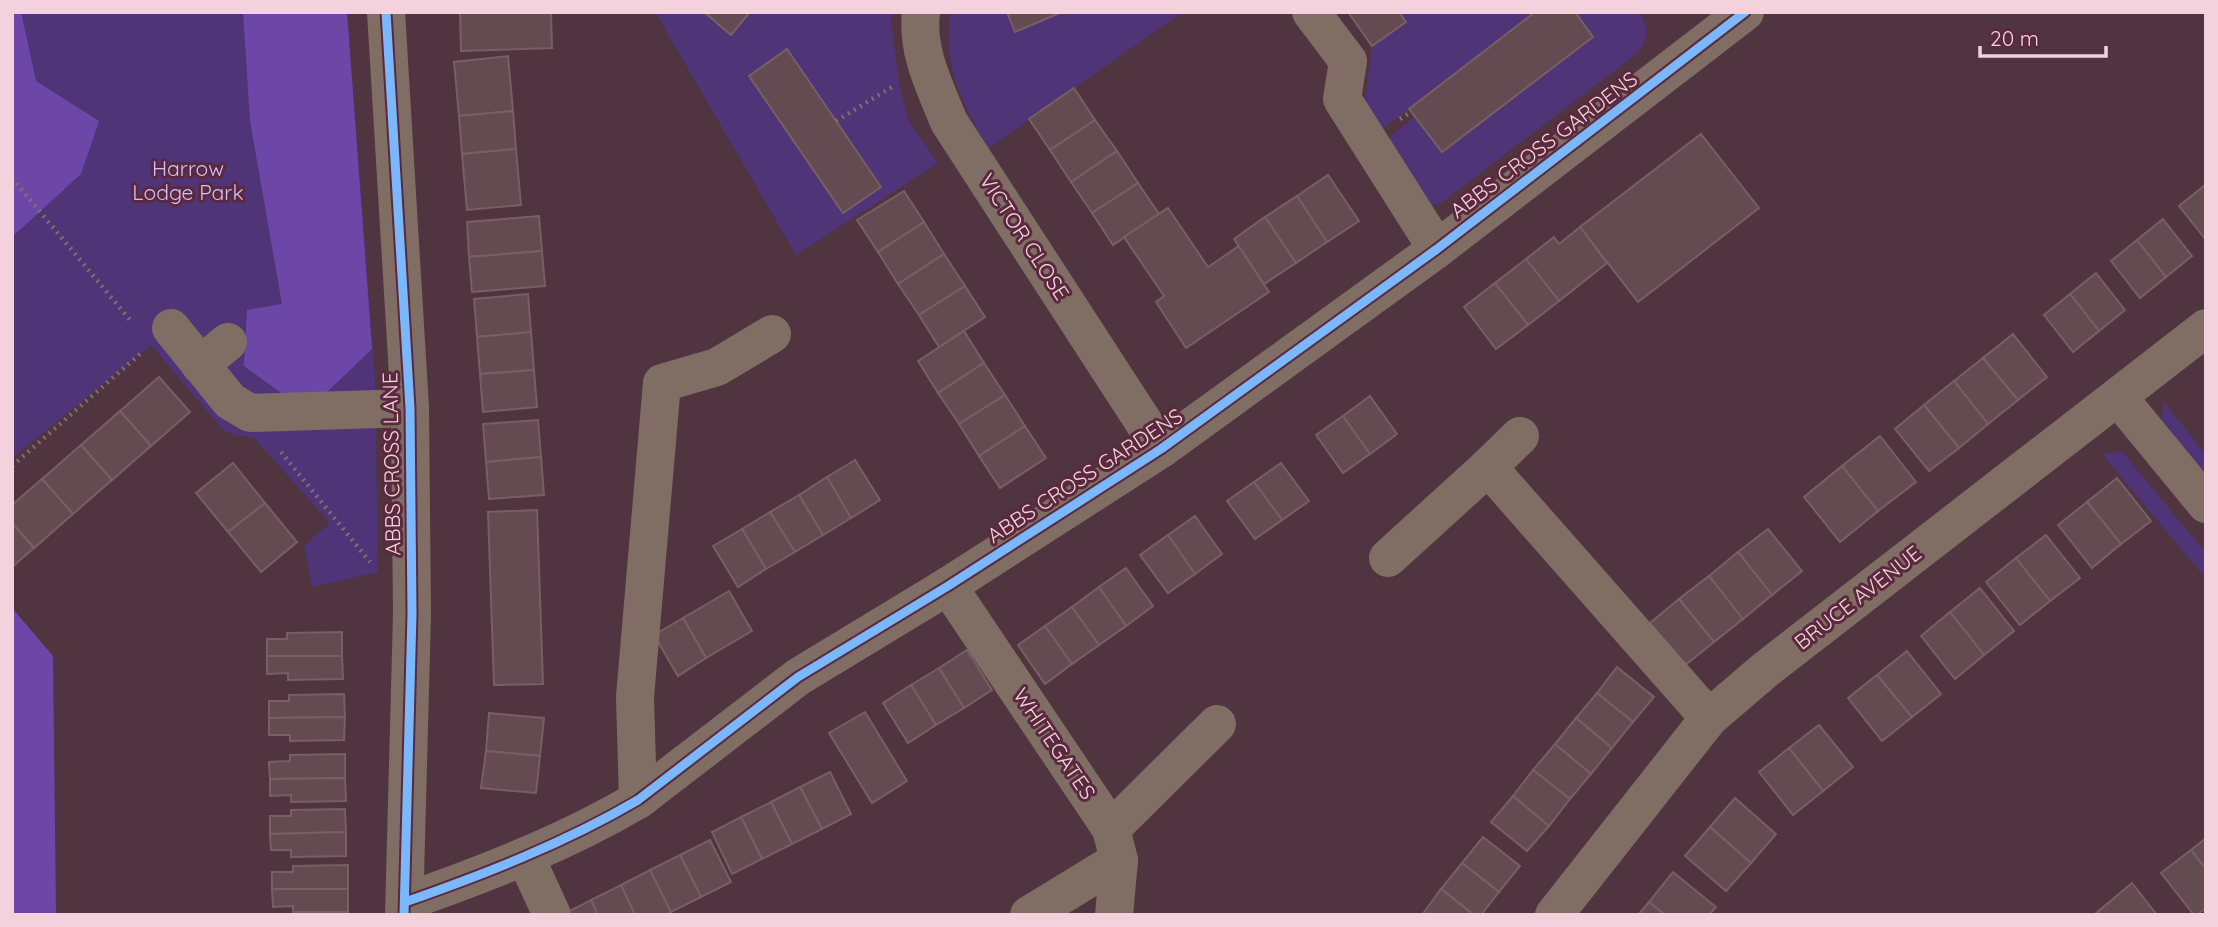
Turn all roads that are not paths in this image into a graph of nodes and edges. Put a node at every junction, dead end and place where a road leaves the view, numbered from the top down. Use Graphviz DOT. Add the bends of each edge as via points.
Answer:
graph roads {
  1 [pos="386,12"];
  2 [pos="921,12"];
  3 [pos="1311,12"];
  4 [pos="1745,12"];
  5 [pos="1700,26"];
  6 [pos="1437,249"];
  7 [pos="2206,328"];
  8 [pos="772,334"];
  9 [pos="161,337"];
  10 [pos="2118,397"];
  11 [pos="410,408"];
  12 [pos="1520,436"];
  13 [pos="1161,449"];
  14 [pos="1488,467"];
  15 [pos="2206,504"];
  16 [pos="1388,558"];
  17 [pos="948,586"];
  18 [pos="1709,718"];
  19 [pos="1217,724"];
  20 [pos="638,800"];
  21 [pos="1115,844"];
  22 [pos="526,856"];
  23 [pos="405,908"];
  24 [pos="552,915"];
  25 [pos="1029,915"];
  26 [pos="1114,915"];
  27 [pos="1554,915"];
  1 -- 11 [label="street, ABBS CROSS LANE"];
  2 -- 13 [label="street, VICTOR CLOSE" via="919,28 927,66 949,122"];
  3 -- 6 [label="street" via="1348,61 1342,99"];
  4 -- 5 [label="street, ABBS CROSS GARDENS"];
  5 -- 6 [label="street, ABBS CROSS GARDENS"];
  6 -- 13 [label="street, ABBS CROSS GARDENS"];
  7 -- 10 [label="street, BRUCE AVENUE"];
  8 -- 20 [label="street" via="717,367 662,383 635,697"];
  9 -- 11 [label="street, ABBS CROSS LANE" via="214,354 230,401 250,413"];
  10 -- 15 [label="street"];
  10 -- 18 [label="street, BRUCE AVENUE"];
  11 -- 23 [label="street, ABBS CROSS LANE" via="412,614"];
  12 -- 14 [label="street"];
  13 -- 17 [label="street, ABBS CROSS GARDENS"];
  14 -- 16 [label="street"];
  14 -- 18 [label="street"];
  17 -- 20 [label="street, ABBS CROSS GARDENS" via="797,677"];
  17 -- 21 [label="street, WHITEGATES"];
  18 -- 27 [label="street, BRUCE AVENUE"];
  19 -- 21 [label="street"];
  20 -- 22 [label="street, ABBS CROSS GARDENS"];
  21 -- 25 [label="street"];
  21 -- 26 [label="street"];
  22 -- 23 [label="street, ABBS CROSS GARDENS"];
  22 -- 24 [label="street"];
}
